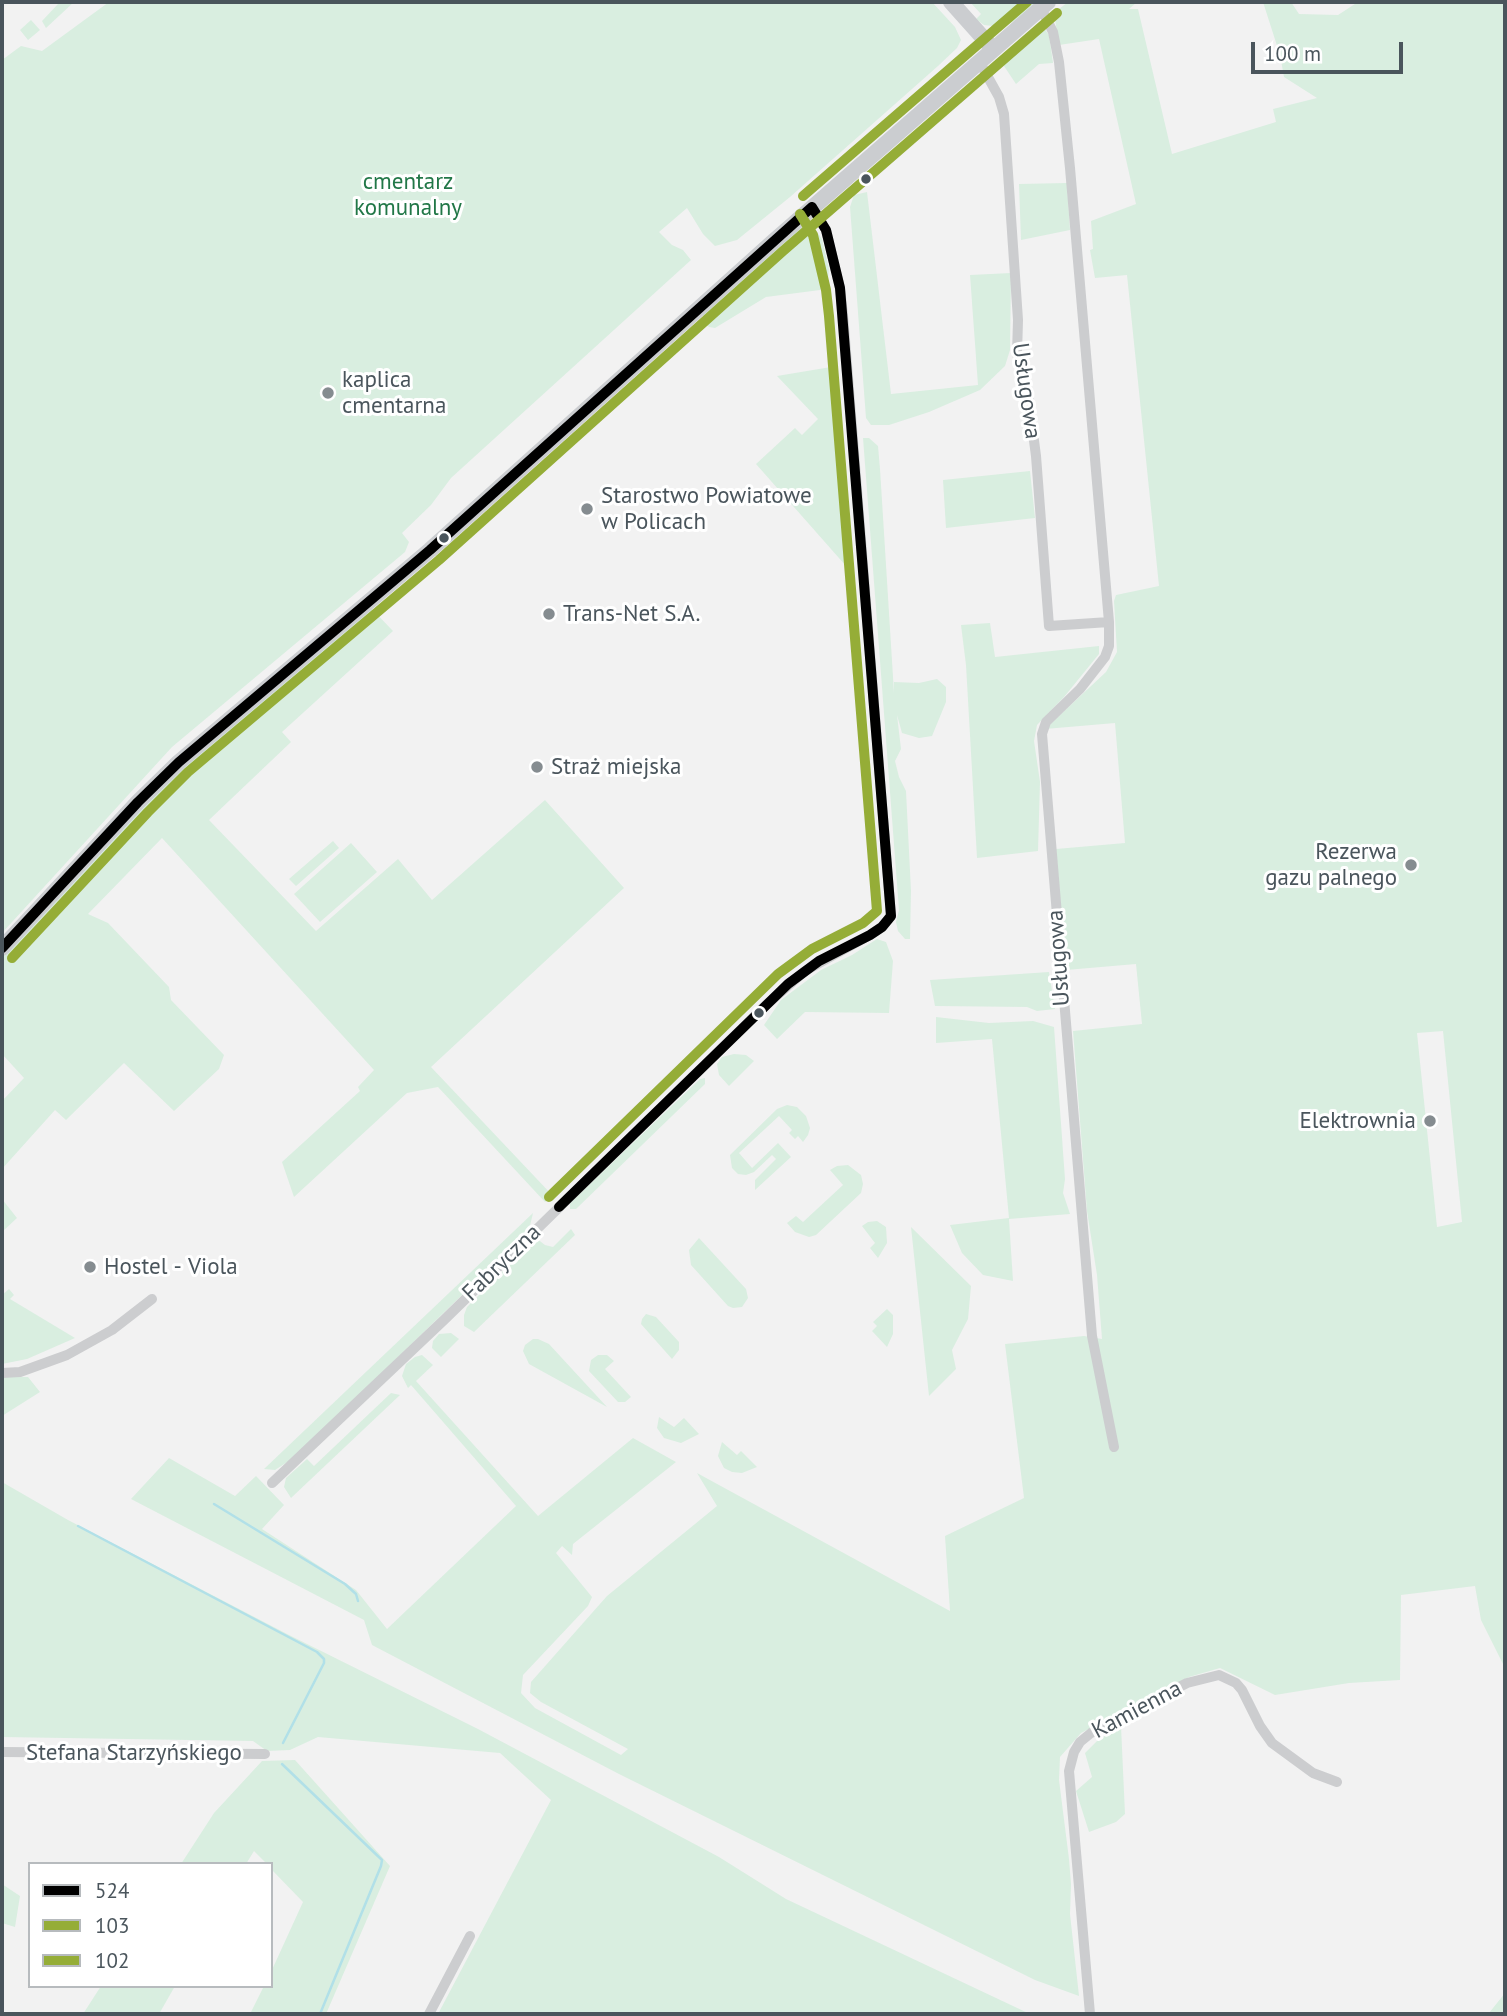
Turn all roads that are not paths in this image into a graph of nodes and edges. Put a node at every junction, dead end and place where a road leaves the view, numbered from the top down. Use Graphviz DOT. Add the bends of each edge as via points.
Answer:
graph roads {
  1 [pos="951,2"];
  2 [pos="1044,5"];
  3 [pos="993,50"];
  4 [pos="979,61"];
  5 [pos="811,207"];
  6 [pos="1109,622"];
  7 [pos="2,948"];
  8 [pos="152,1299"];
  9 [pos="2,1373"];
  10 [pos="1114,1447"];
  11 [pos="272,1483"];
  12 [pos="2,1752"];
  13 [pos="265,1754"];
  14 [pos="1337,1782"];
  15 [pos="470,1936"];
  16 [pos="429,2014"];
  17 [pos="1090,2014"];
  1 -- 3 [label="main road"];
  2 -- 3 [label="main road"];
  2 -- 6 [label="street, Usługowa" via="1059,62"];
  3 -- 4 [label="main road"];
  4 -- 5 [label="main road"];
  4 -- 6 [label="street, Usługowa" via="1004,114 1017,354 1027,387 1036,456 1049,626"];
  5 -- 7 [label="main road" via="430,550 179,762"];
  5 -- 11 [label="street, Fabryczna" via="825,230 843,315 891,916 870,935 805,971 765,1005"];
  6 -- 10 [label="street, Usługowa" via="1105,657 1046,722 1042,734 1092,1336"];
  8 -- 9 [label="street" via="112,1330 67,1355 20,1372"];
  12 -- 13 [label="street, Stefana Starzyńskiego"];
  14 -- 17 [label="street, Kamienna" via="1313,1773 1272,1743 1242,1690 1219,1675 1187,1683 1080,1742 1069,1771"];
  15 -- 16 [label="street"];
}
